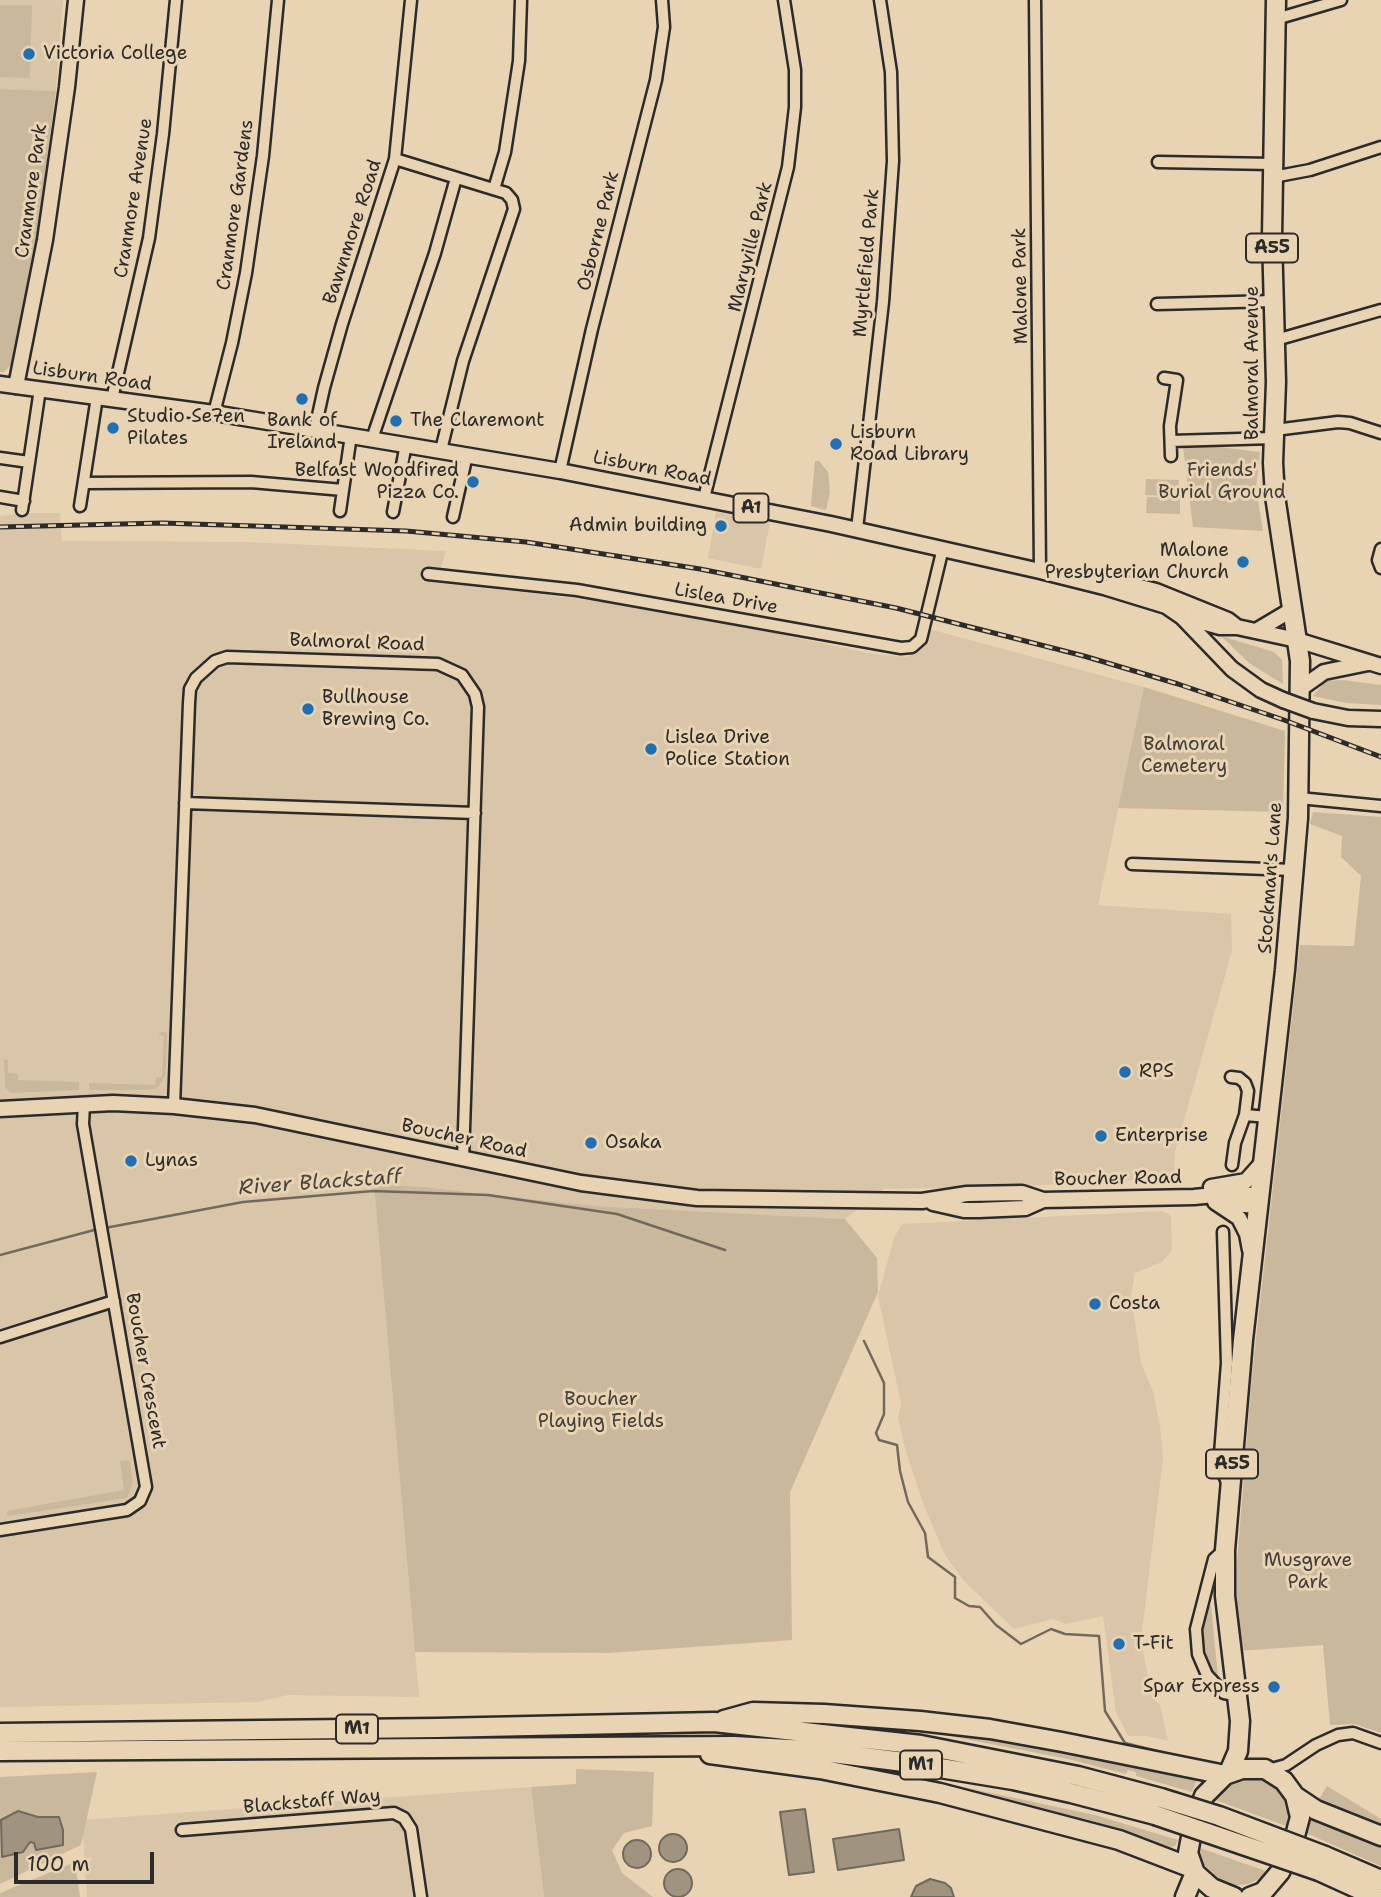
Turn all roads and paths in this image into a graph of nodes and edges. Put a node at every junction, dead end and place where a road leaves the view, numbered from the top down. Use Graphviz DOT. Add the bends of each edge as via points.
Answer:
graph roads {
  1 [pos="76,0"];
  2 [pos="176,0"];
  3 [pos="278,0"];
  4 [pos="411,0"];
  5 [pos="521,0"];
  6 [pos="662,0"];
  7 [pos="784,0"];
  8 [pos="880,0"];
  9 [pos="1035,0"];
  10 [pos="1276,0"];
  11 [pos="1341,0"];
  12 [pos="1276,19"];
  13 [pos="1381,147"];
  14 [pos="395,159"];
  15 [pos="1158,162"];
  16 [pos="1273,171"];
  17 [pos="456,178"];
  18 [pos="494,189"];
  19 [pos="1274,301"];
  20 [pos="1157,303"];
  21 [pos="1381,310"];
  22 [pos="1276,340"];
  23 [pos="1164,378"];
  24 [pos="0,384"];
  25 [pos="16,386"];
  26 [pos="40,389"];
  27 [pos="105,398"];
  28 [pos="214,413"];
  29 [pos="315,429"];
  30 [pos="1381,433"];
  31 [pos="1275,434"];
  32 [pos="351,435"];
  33 [pos="372,439"];
  34 [pos="1171,441"];
  35 [pos="405,444"];
  36 [pos="441,450"];
  37 [pos="467,455"];
  38 [pos="1171,456"];
  39 [pos="0,458"];
  40 [pos="29,462"];
  41 [pos="560,471"];
  42 [pos="84,483"];
  43 [pos="343,490"];
  44 [pos="0,497"];
  45 [pos="704,498"];
  46 [pos="80,506"];
  47 [pos="340,511"];
  48 [pos="393,512"];
  49 [pos="453,517"];
  50 [pos="857,529"];
  51 [pos="943,548"];
  52 [pos="1381,549"];
  53 [pos="1381,568"];
  54 [pos="1040,571"];
  55 [pos="428,574"];
  56 [pos="1104,587"];
  57 [pos="1293,609"];
  58 [pos="1182,617"];
  59 [pos="1237,627"];
  60 [pos="1256,631"];
  61 [pos="1297,640"];
  62 [pos="1375,665"];
  63 [pos="1300,689"];
  64 [pos="1381,719"];
  65 [pos="1299,798"];
  66 [pos="185,803"];
  67 [pos="1381,806"];
  68 [pos="475,813"];
  69 [pos="1132,864"];
  70 [pos="1293,870"];
  71 [pos="1231,1077"];
  72 [pos="84,1104"];
  73 [pos="174,1106"];
  74 [pos="0,1109"];
  75 [pos="1245,1115"];
  76 [pos="1268,1117"];
  77 [pos="463,1159"];
  78 [pos="1262,1163"];
  79 [pos="1232,1165"];
  80 [pos="1165,1196"];
  81 [pos="1194,1197"];
  82 [pos="1258,1200"];
  83 [pos="1215,1202"];
  84 [pos="1223,1232"];
  85 [pos="1252,1259"];
  86 [pos="114,1301"];
  87 [pos="0,1337"];
  88 [pos="1235,1337"];
  89 [pos="0,1530"];
  90 [pos="1225,1550"];
  91 [pos="1225,1596"];
  92 [pos="1203,1600"];
  93 [pos="1236,1695"];
  94 [pos="1240,1721"];
  95 [pos="714,1722"];
  96 [pos="0,1733"];
  97 [pos="1381,1743"];
  98 [pos="682,1748"];
  99 [pos="0,1751"];
  100 [pos="1298,1759"];
  101 [pos="1266,1770"];
  102 [pos="1227,1773"];
  103 [pos="1293,1793"];
  104 [pos="1158,1806"];
  105 [pos="182,1830"];
  106 [pos="1381,1836"];
  107 [pos="1322,1863"];
  108 [pos="1194,1870"];
  109 [pos="1381,1881"];
  110 [pos="1265,1895"];
  111 [pos="421,1897"];
  112 [pos="1185,1897"];
  113 [pos="1234,1897"];
  114 [pos="1376,1897"];
  1 -- 25 [label="street, Cranmore Park" via="46,240"];
  2 -- 27 [label="street, Cranmore Avenue" via="149,238"];
  3 -- 28 [label="street, Cranmore Gardens" via="246,273"];
  4 -- 14 [label="street, Bawnmore Road"];
  5 -- 18 [label="street" via="519,61 505,152"];
  6 -- 41 [label="street, Osborne Park" via="664,27 656,80"];
  7 -- 45 [label="street, Maryville Park" via="795,70 789,167"];
  8 -- 50 [label="street, Myrtlefield Park" via="891,72 893,161 883,302"];
  9 -- 54 [label="street, Malone Park"];
  10 -- 12 [label="highway, Balmoral Avenue / A55"];
  11 -- 12 [label="street"];
  12 -- 16 [label="highway, Balmoral Avenue / A55"];
  13 -- 16 [label="street" via="1310,170"];
  14 -- 17 [label="street"];
  14 -- 29 [label="street, Bawnmore Road" via="342,324"];
  15 -- 16 [label="street"];
  16 -- 19 [label="highway, Balmoral Avenue / A55"];
  17 -- 18 [label="street"];
  17 -- 33 [label="street"];
  18 -- 36 [label="street" via="506,193 514,209 463,361"];
  19 -- 20 [label="street"];
  19 -- 22 [label="highway, Balmoral Avenue / A55"];
  21 -- 22 [label="street"];
  22 -- 31 [label="highway, Balmoral Avenue / A55"];
  23 -- 34 [label="street" via="1177,380"];
  24 -- 25 [label="street, Lisburn Road / A1"];
  25 -- 26 [label="street, Lisburn Road / A1"];
  26 -- 27 [label="street, Lisburn Road / A1"];
  26 -- 40 [label="street"];
  27 -- 28 [label="street, Lisburn Road / A1"];
  27 -- 42 [label="street, Cranmore Avenue"];
  28 -- 29 [label="street, Lisburn Road / A1"];
  29 -- 32 [label="street, Lisburn Road / A1"];
  30 -- 31 [label="street" via="1338,422"];
  31 -- 34 [label="street"];
  31 -- 57 [label="highway, Balmoral Avenue / A55" via="1275,496"];
  32 -- 33 [label="street, Lisburn Road / A1"];
  32 -- 43 [label="street"];
  33 -- 35 [label="street, Lisburn Road / A1"];
  34 -- 38 [label="street"];
  35 -- 36 [label="street, Lisburn Road / A1"];
  35 -- 48 [label="street"];
  36 -- 37 [label="street, Lisburn Road / A1"];
  37 -- 41 [label="street, Lisburn Road / A1"];
  37 -- 49 [label="street"];
  39 -- 40 [label="street"];
  40 -- 44 [label="street" via="23,505"];
  41 -- 45 [label="street, Lisburn Road / A1"];
  42 -- 43 [label="street" via="251,482"];
  42 -- 46 [label="street, Cranmore Avenue"];
  43 -- 47 [label="street"];
  45 -- 50 [label="street, Lisburn Road / A1"];
  50 -- 51 [label="street, Lisburn Road / A1"];
  51 -- 54 [label="street, Lisburn Road / A1"];
  51 -- 55 [label="street, Lislea Drive" via="921,639 912,647 901,648 577,590"];
  52 -- 53 [label="street"];
  54 -- 56 [label="street, Lisburn Road / A1"];
  56 -- 58 [label="street, Lisburn Road / A1" via="1161,604"];
  56 -- 59 [label="street, A1" via="1120,582 1156,591"];
  57 -- 60 [label="street"];
  57 -- 61 [label="highway, Balmoral Avenue / A55"];
  58 -- 59 [label="street, A1"];
  58 -- 64 [label="street, Lisburn Road / A1, bridge" via="1232,668 1261,690 1313,711"];
  59 -- 60 [label="street, A1"];
  60 -- 61 [label="street, A1"];
  61 -- 62 [label="street, A1"];
  61 -- 63 [label="highway, Stockman's Lane / A55"];
  62 -- 63 [label="street" via="1324,672"];
  63 -- 65 [label="highway, Stockman's Lane / A55"];
  65 -- 67 [label="street"];
  65 -- 70 [label="highway, Stockman's Lane / A55"];
  66 -- 68 [label="street"];
  66 -- 68 [label="street, Balmoral Road" via="190,689 204,668 227,657 370,660 438,664 462,674 469,684 478,707"];
  66 -- 73 [label="street, Balmoral Road"];
  68 -- 77 [label="street, Balmoral Road"];
  69 -- 70 [label="street"];
  70 -- 76 [label="highway, Stockman's Lane / A55"];
  71 -- 75 [label="street" via="1239,1078 1248,1091"];
  72 -- 73 [label="street, Boucher Road"];
  72 -- 74 [label="street, Boucher Road"];
  72 -- 86 [label="street, Boucher Crescent" via="83,1124"];
  73 -- 77 [label="street, Boucher Road" via="255,1115"];
  75 -- 76 [label="street"];
  75 -- 79 [label="street"];
  76 -- 78 [label="highway, Stockman's Lane / A55"];
  77 -- 80 [label="street, Boucher Road" via="581,1183 697,1198 922,1201 967,1194 1022,1193 1043,1200"];
  78 -- 80 [label="street" via="1246,1181"];
  78 -- 82 [label="highway, Stockman's Lane / A55"];
  80 -- 81 [label="street, Boucher Road"];
  81 -- 82 [label="street, Boucher Road" via="1225,1194"];
  81 -- 83 [label="street, Boucher Road"];
  82 -- 83 [label="street, Boucher Road"];
  82 -- 85 [label="highway, Stockman's Lane / A55"];
  83 -- 85 [label="street" via="1239,1218"];
  84 -- 88 [label="street, Stockman's Lane" via="1222,1264"];
  85 -- 88 [label="highway, Stockman's Lane / A55"];
  86 -- 87 [label="street"];
  86 -- 89 [label="street, Boucher Crescent" via="145,1472 144,1494 127,1510"];
  88 -- 90 [label="highway, Stockman's Lane / A55"];
  90 -- 91 [label="highway, Stockman's Lane / A55"];
  90 -- 92 [label="street, Stockman's Lane" via="1214,1559"];
  91 -- 92 [label="street"];
  91 -- 93 [label="highway, Stockman's Lane / A55"];
  92 -- 93 [label="street, Stockman's Lane" via="1196,1629 1198,1654 1216,1687"];
  93 -- 94 [label="highway, Stockman's Lane / A55"];
  94 -- 101 [label="highway, Stockman's Lane / A55" via="1250,1748"];
  94 -- 102 [label="highway, Stockman's Lane / A55" via="1238,1751"];
  95 -- 96 [label="highway, M1"];
  95 -- 102 [label="highway, M1" via="753,1712 920,1721 990,1729"];
  95 -- 104 [label="highway, M1" via="920,1745 1078,1776"];
  97 -- 100 [label="street" via="1353,1733 1338,1735"];
  98 -- 99 [label="highway, M1"];
  98 -- 104 [label="highway, M1" via="808,1750"];
  98 -- 108 [label="highway, M1" via="940,1793 1119,1840"];
  100 -- 101 [label="street"];
  100 -- 103 [label="street" via="1291,1773"];
  101 -- 102 [label="highway"];
  101 -- 103 [label="highway, A55" via="1284,1780"];
  102 -- 108 [label="highway, A55" via="1207,1792 1197,1811 1189,1842"];
  103 -- 106 [label="highway" via="1316,1810"];
  103 -- 110 [label="highway" via="1300,1817 1292,1847"];
  104 -- 107 [label="highway, M1, bridge" via="1219,1816"];
  105 -- 111 [label="street, Blackstaff Way" via="394,1813 411,1829"];
  107 -- 109 [label="highway, M1"];
  107 -- 114 [label="highway, M1"];
  108 -- 112 [label="highway, A55"];
  108 -- 113 [label="highway" via="1212,1888"];
}
